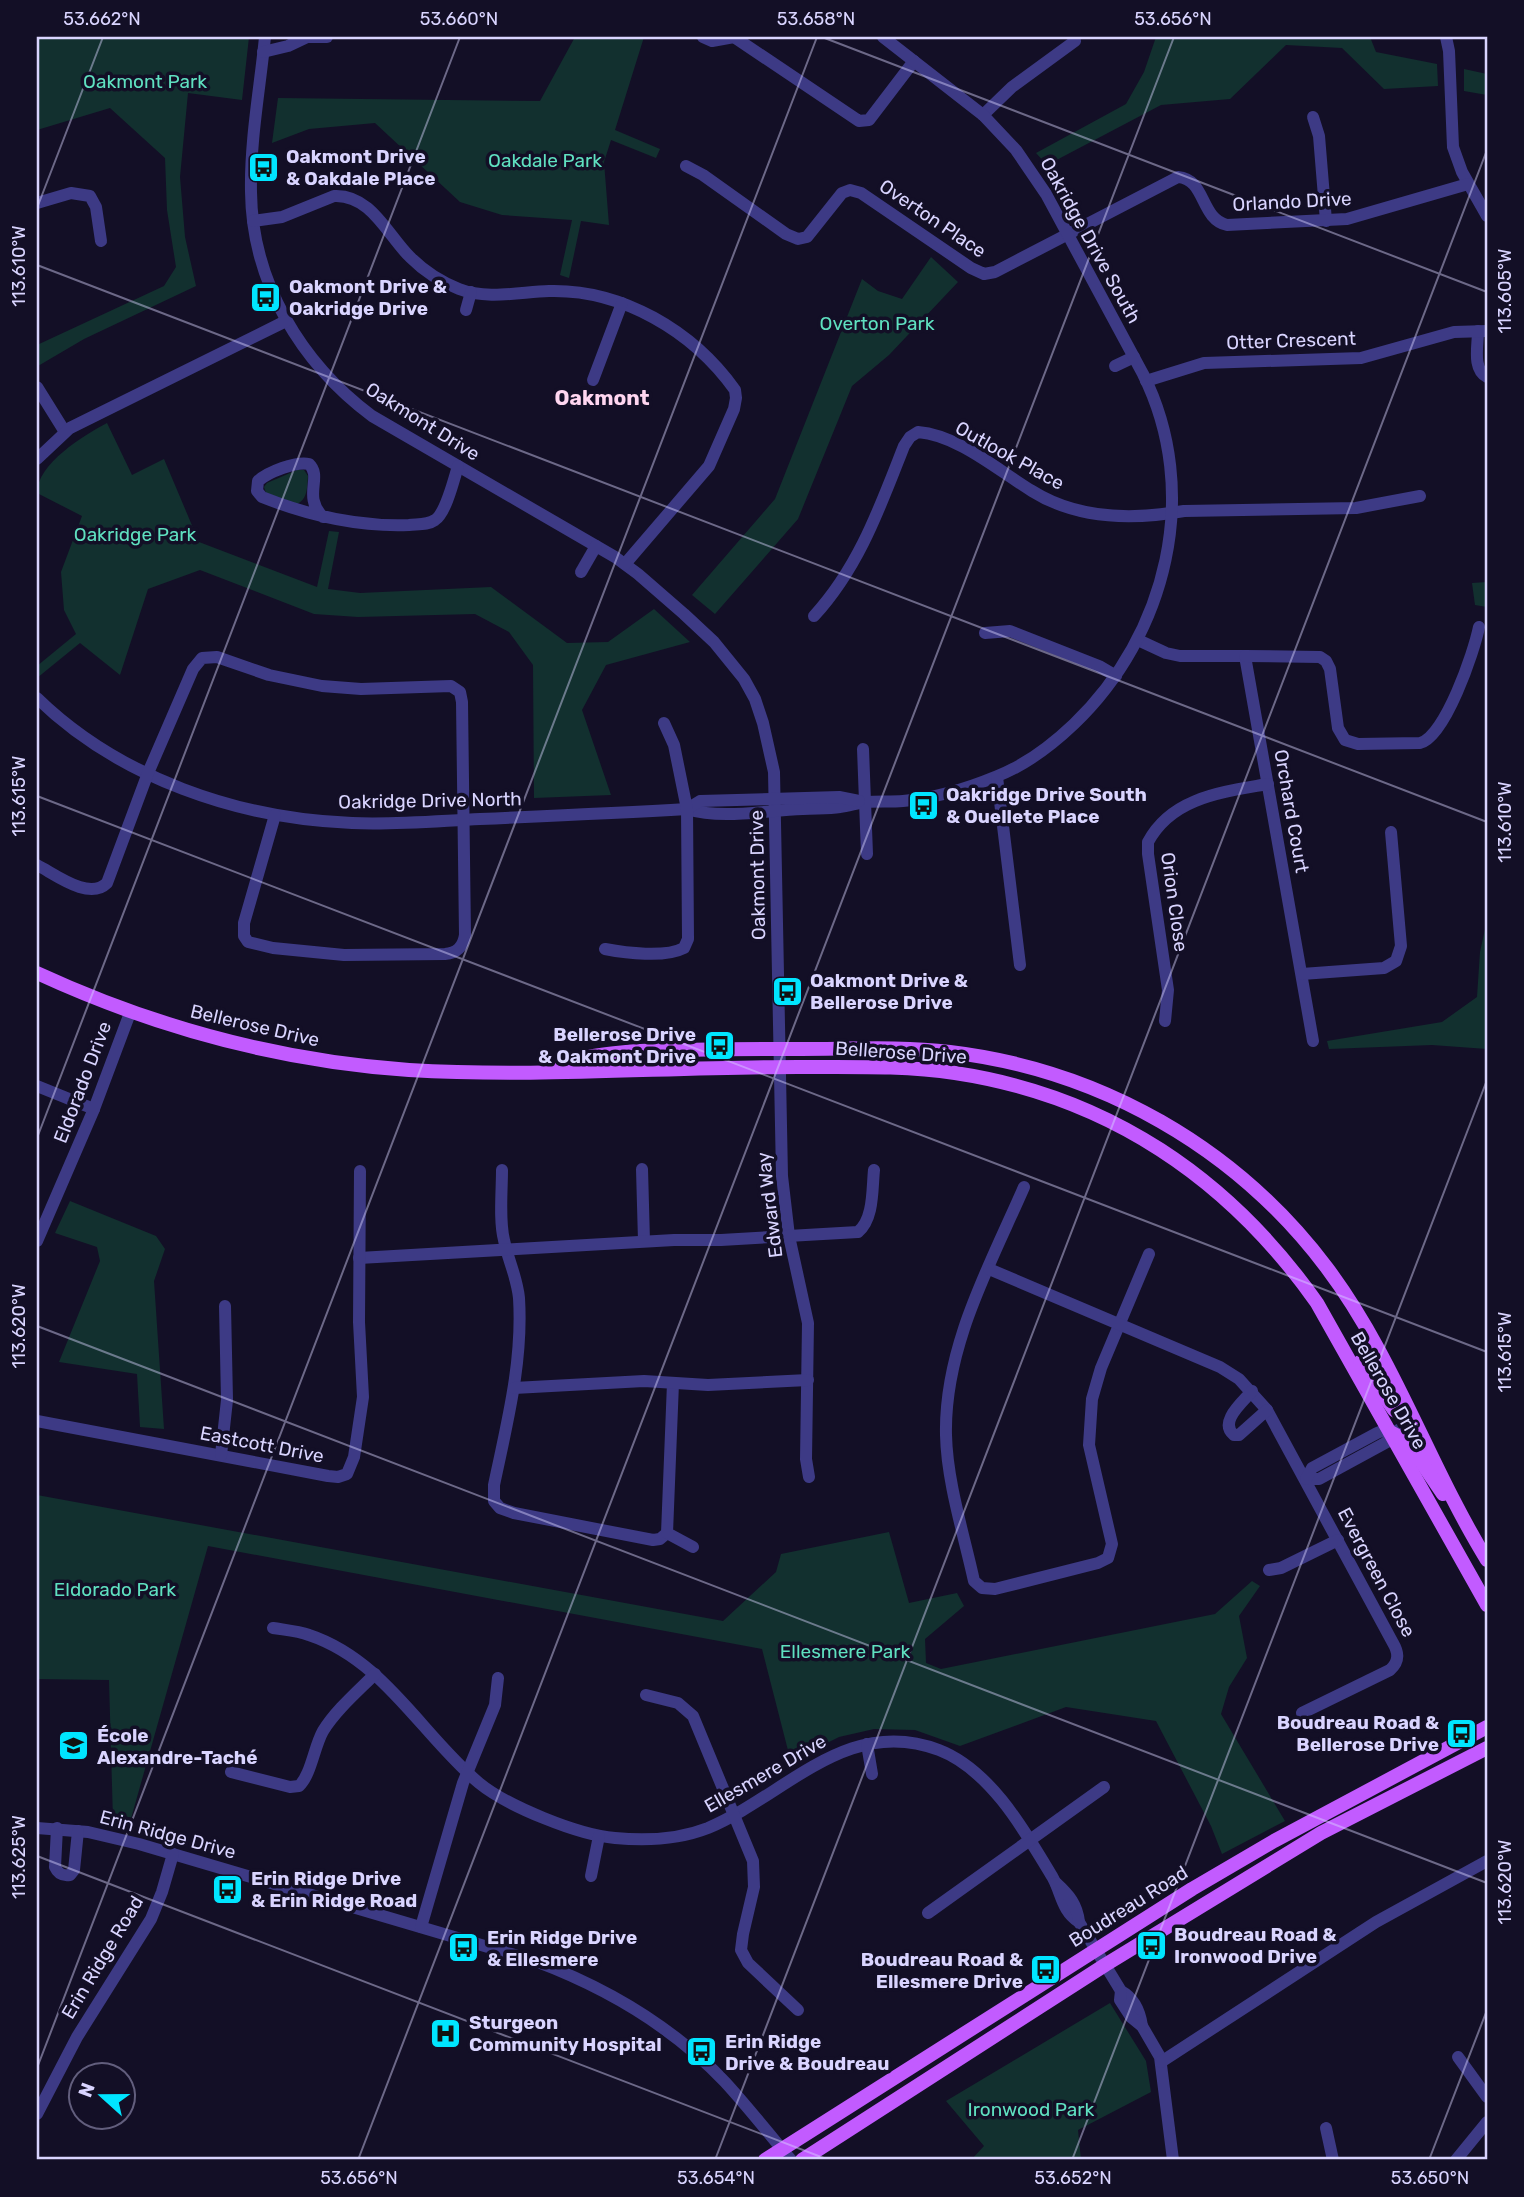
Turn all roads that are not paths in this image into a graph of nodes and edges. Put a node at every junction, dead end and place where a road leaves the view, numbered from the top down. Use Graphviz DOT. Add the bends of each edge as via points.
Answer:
graph roads {
  1 [pos="265,37"];
  2 [pos="306,37"];
  3 [pos="327,37"];
  4 [pos="703,37"];
  5 [pos="734,37"];
  6 [pos="883,37"];
  7 [pos="1446,37"];
  8 [pos="1075,41"];
  9 [pos="263,52"];
  10 [pos="914,61"];
  11 [pos="983,115"];
  12 [pos="1313,117"];
  13 [pos="686,166"];
  14 [pos="1468,184"];
  15 [pos="37,203"];
  16 [pos="1487,216"];
  17 [pos="253,221"];
  18 [pos="1326,221"];
  19 [pos="1068,233"];
  20 [pos="101,241"];
  21 [pos="471,292"];
  22 [pos="622,303"];
  23 [pos="466,310"];
  24 [pos="286,321"];
  25 [pos="1482,331"];
  26 [pos="1134,357"];
  27 [pos="1115,366"];
  28 [pos="1487,377"];
  29 [pos="593,380"];
  30 [pos="1146,380"];
  31 [pos="37,387"];
  32 [pos="65,432"];
  33 [pos="37,459"];
  34 [pos="458,466"];
  35 [pos="1420,496"];
  36 [pos="1171,513"];
  37 [pos="323,517"];
  38 [pos="596,545"];
  39 [pos="625,564"];
  40 [pos="581,572"];
  41 [pos="814,616"];
  42 [pos="1479,627"];
  43 [pos="985,633"];
  44 [pos="1138,640"];
  45 [pos="1245,656"];
  46 [pos="1116,676"];
  47 [pos="37,698"];
  48 [pos="664,723"];
  49 [pos="863,749"];
  50 [pos="148,773"];
  51 [pos="997,777"];
  52 [pos="1268,785"];
  53 [pos="864,802"];
  54 [pos="774,805"];
  55 [pos="687,809"];
  56 [pos="275,815"];
  57 [pos="464,820"];
  58 [pos="1391,832"];
  59 [pos="867,853"];
  60 [pos="37,865"];
  61 [pos="605,950"];
  62 [pos="1020,965"];
  63 [pos="37,973"];
  64 [pos="1302,974"];
  65 [pos="130,1013"];
  66 [pos="1165,1021"];
  67 [pos="1313,1041"];
  68 [pos="779,1049"];
  69 [pos="779,1066"];
  70 [pos="475,1072"];
  71 [pos="37,1086"];
  72 [pos="94,1108"];
  73 [pos="642,1169"];
  74 [pos="502,1170"];
  75 [pos="874,1170"];
  76 [pos="360,1171"];
  77 [pos="1024,1187"];
  78 [pos="789,1236"];
  79 [pos="37,1241"];
  80 [pos="644,1241"];
  81 [pos="507,1249"];
  82 [pos="1149,1254"];
  83 [pos="359,1258"];
  84 [pos="989,1269"];
  85 [pos="1317,1303"];
  86 [pos="225,1306"];
  87 [pos="1119,1325"];
  88 [pos="808,1380"];
  89 [pos="673,1383"];
  90 [pos="514,1388"];
  91 [pos="1252,1391"];
  92 [pos="1267,1410"];
  93 [pos="37,1421"];
  94 [pos="1414,1422"];
  95 [pos="1392,1433"];
  96 [pos="221,1455"];
  97 [pos="809,1477"];
  98 [pos="1306,1479"];
  99 [pos="667,1534"];
  100 [pos="1338,1540"];
  101 [pos="692,1547"];
  102 [pos="1486,1558"];
  103 [pos="1269,1570"];
  104 [pos="1487,1605"];
  105 [pos="273,1628"];
  106 [pos="374,1674"];
  107 [pos="498,1678"];
  108 [pos="646,1695"];
  109 [pos="1302,1713"];
  110 [pos="1487,1727"];
  111 [pos="867,1744"];
  112 [pos="1487,1748"];
  113 [pos="231,1772"];
  114 [pos="468,1772"];
  115 [pos="872,1774"];
  116 [pos="1104,1787"];
  117 [pos="735,1815"];
  118 [pos="37,1828"];
  119 [pos="57,1828"];
  120 [pos="78,1830"];
  121 [pos="598,1836"];
  122 [pos="1029,1840"];
  123 [pos="173,1854"];
  124 [pos="1487,1861"];
  125 [pos="591,1876"];
  126 [pos="928,1913"];
  127 [pos="421,1927"];
  128 [pos="1096,1948"];
  129 [pos="1105,1965"];
  130 [pos="798,2010"];
  131 [pos="1458,2057"];
  132 [pos="1161,2062"];
  133 [pos="1487,2097"];
  134 [pos="37,2114"];
  135 [pos="1487,2122"];
  136 [pos="1326,2128"];
  137 [pos="781,2148"];
  138 [pos="765,2160"];
  139 [pos="791,2160"];
  140 [pos="802,2160"];
  141 [pos="1173,2160"];
  142 [pos="1333,2160"];
  143 [pos="1456,2160"];
  1 -- 9 [label="street, Oakmont Drive"];
  2 -- 3 [label="street"];
  2 -- 9 [label="street"];
  4 -- 5 [label="street" via="712,41"];
  5 -- 10 [label="street" via="859,121 869,120"];
  6 -- 10 [label="street, Oakridge Drive South"];
  7 -- 14 [label="street" via="1453,147"];
  8 -- 11 [label="street" via="1012,87"];
  9 -- 17 [label="street, Oakmont Drive" via="251,166"];
  10 -- 11 [label="street, Oakridge Drive South"];
  11 -- 19 [label="street, Oakridge Drive South" via="1016,150"];
  12 -- 18 [label="street" via="1320,136"];
  13 -- 19 [label="street, Overton Place" via="798,239 809,236 842,193 861,192 984,274"];
  14 -- 16 [label="street"];
  14 -- 18 [label="street, Orlando Drive" via="1357,217"];
  15 -- 20 [label="street" via="72,193 90,197"];
  17 -- 21 [label="street" via="282,217 334,196 350,199 383,222 420,266"];
  17 -- 24 [label="street, Oakmont Drive" via="265,274"];
  18 -- 19 [label="street, Orlando Drive" via="1223,224 1211,216 1194,183 1178,177"];
  19 -- 26 [label="street, Oakridge Drive South"];
  21 -- 22 [label="street" via="578,292"];
  21 -- 23 [label="street"];
  22 -- 29 [label="street"];
  22 -- 39 [label="street" via="685,340 729,383 736,398 709,466"];
  24 -- 32 [label="street"];
  24 -- 34 [label="street, Oakmont Drive" via="315,362 357,405"];
  25 -- 28 [label="street, Otter Crescent" via="1478,367"];
  25 -- 30 [label="street, Otter Crescent" via="1454,332 1361,358 1204,362"];
  26 -- 27 [label="street"];
  26 -- 30 [label="street, Oakridge Drive South"];
  30 -- 36 [label="street, Oakridge Drive South" via="1166,441"];
  31 -- 32 [label="street"];
  32 -- 33 [label="street"];
  34 -- 37 [label="street" via="441,515 431,522 374,525"];
  34 -- 38 [label="street, Oakmont Drive"];
  35 -- 36 [label="street" via="1356,508"];
  36 -- 41 [label="street, Outlook Place" via="1111,516 1065,508 977,454 918,432 904,446 864,544"];
  36 -- 44 [label="street, Oakridge Drive South" via="1161,582"];
  37 -- 37 [label="street" via="312,500 314,474 309,464 258,481 262,497"];
  38 -- 39 [label="street, Oakmont Drive"];
  38 -- 40 [label="street"];
  39 -- 54 [label="street, Oakmont Drive" via="705,633 744,679 767,736"];
  42 -- 45 [label="street" via="1459,688 1435,733 1420,743 1345,740 1338,728 1330,670 1320,656"];
  43 -- 46 [label="street" via="1010,631"];
  44 -- 45 [label="street" via="1181,656"];
  44 -- 46 [label="street, Oakridge Drive South"];
  45 -- 52 [label="street, Orchard Court"];
  46 -- 51 [label="street, Oakridge Drive South" via="1068,730"];
  47 -- 50 [label="street, Oakridge Drive North" via="81,735"];
  48 -- 55 [label="street" via="674,745"];
  49 -- 53 [label="street"];
  50 -- 56 [label="street, Oakridge Drive North" via="212,799"];
  50 -- 57 [label="street" via="193,669 207,656 322,686 451,686 460,692 463,702"];
  50 -- 60 [label="street" via="104,887 87,890"];
  51 -- 53 [label="street, Oakridge Drive South" via="924,799"];
  51 -- 62 [label="street"];
  52 -- 64 [label="street, Orchard Court"];
  52 -- 66 [label="street, Orion Close" via="1191,802 1148,842 1168,990"];
  53 -- 54 [label="street, Oakridge Drive South" via="839,807"];
  53 -- 59 [label="street"];
  54 -- 55 [label="street, Oakridge Drive North" via="701,814"];
  54 -- 68 [label="street, Oakmont Drive"];
  55 -- 57 [label="street, Oakridge Drive North"];
  55 -- 61 [label="street" via="688,933 684,948 672,952"];
  56 -- 57 [label="street, Oakridge Drive North" via="353,823"];
  56 -- 57 [label="street" via="244,936 260,946 337,955 444,954 460,949 465,935"];
  58 -- 64 [label="street" via="1401,946 1396,961 1384,968"];
  63 -- 65 [label="main road, Bellerose Drive"];
  64 -- 67 [label="street, Orchard Court"];
  65 -- 70 [label="main road, Bellerose Drive" via="229,1042 343,1064"];
  65 -- 72 [label="street, Eldorado Drive"];
  68 -- 69 [label="street, Oakmont Drive"];
  68 -- 70 [label="main road, Bellerose Drive" via="637,1051"];
  68 -- 94 [label="main road, Bellerose Drive" via="922,1049 1003,1060 1083,1084 1163,1122 1240,1176 1311,1248 1356,1312"];
  69 -- 70 [label="main road, Bellerose Drive"];
  69 -- 78 [label="street, Edward Way"];
  69 -- 85 [label="main road, Bellerose Drive" via="953,1073 1016,1086 1077,1106 1132,1132 1210,1184 1266,1237"];
  71 -- 72 [label="street"];
  72 -- 79 [label="street, Eldorado Drive"];
  73 -- 80 [label="street"];
  74 -- 81 [label="street"];
  75 -- 78 [label="street" via="869,1211 860,1231"];
  76 -- 83 [label="street, Eastcott Drive"];
  77 -- 84 [label="street"];
  78 -- 80 [label="street"];
  78 -- 88 [label="street, Edward Way" via="808,1323"];
  80 -- 81 [label="street"];
  81 -- 83 [label="street"];
  81 -- 90 [label="street" via="519,1295"];
  82 -- 87 [label="street"];
  83 -- 96 [label="street, Eastcott Drive" via="363,1397 350,1469 342,1476 328,1476"];
  84 -- 87 [label="street, Evergreen Close"];
  84 -- 87 [label="street" via="957,1348 946,1435 974,1581 982,1588 995,1589 1098,1563 1111,1553 1089,1431 1095,1385"];
  85 -- 94 [label="main road" via="1394,1410"];
  85 -- 95 [label="main road, Bellerose Drive"];
  86 -- 96 [label="street" via="227,1400"];
  87 -- 91 [label="street, Evergreen Close" via="1220,1367"];
  88 -- 89 [label="street"];
  88 -- 97 [label="street, Edward Way"];
  89 -- 90 [label="street"];
  89 -- 99 [label="street"];
  90 -- 99 [label="street" via="489,1503 514,1513 640,1537 660,1539"];
  91 -- 92 [label="street, Evergreen Close"];
  91 -- 92 [label="street" via="1230,1418 1229,1431 1240,1435"];
  92 -- 98 [label="street, Evergreen Close"];
  93 -- 96 [label="street, Eastcott Drive"];
  94 -- 95 [label="street"];
  94 -- 102 [label="main road, Bellerose Drive"];
  95 -- 98 [label="street" via="1377,1433 1312,1468"];
  95 -- 102 [label="main road" via="1412,1448"];
  95 -- 104 [label="main road, Bellerose Drive"];
  98 -- 100 [label="street, Evergreen Close"];
  99 -- 101 [label="street"];
  100 -- 103 [label="street"];
  100 -- 109 [label="street, Evergreen Close" via="1394,1643 1397,1661 1390,1670"];
  105 -- 106 [label="street, Ellesmere Drive" via="328,1643"];
  106 -- 113 [label="street" via="323,1730 299,1786"];
  106 -- 114 [label="street, Ellesmere Drive"];
  107 -- 114 [label="street" via="495,1705"];
  108 -- 117 [label="street" via="678,1703 694,1716"];
  110 -- 128 [label="main road, Boudreau Road" via="1274,1841"];
  111 -- 115 [label="street"];
  111 -- 117 [label="street, Ellesmere Drive" via="825,1759"];
  111 -- 122 [label="street, Ellesmere Drive" via="905,1741 957,1759 992,1788"];
  112 -- 129 [label="main road, Boudreau Road" via="1321,1833"];
  114 -- 121 [label="street, Ellesmere Drive" via="482,1786 524,1808"];
  114 -- 127 [label="street"];
  116 -- 122 [label="street"];
  117 -- 121 [label="street, Ellesmere Drive" via="682,1836 634,1840"];
  117 -- 130 [label="street" via="755,1877 741,1950 748,1963"];
  118 -- 119 [label="street, Erin Ridge Drive"];
  119 -- 120 [label="street, Erin Ridge Drive"];
  119 -- 120 [label="street" via="55,1867 64,1875 74,1870"];
  120 -- 123 [label="street, Erin Ridge Drive"];
  121 -- 125 [label="street"];
  122 -- 126 [label="street"];
  122 -- 128 [label="street, Ellesmere Drive" via="1069,1916 1079,1922"];
  123 -- 127 [label="street, Erin Ridge Drive"];
  123 -- 134 [label="street, Erin Ridge Road" via="146,1929 77,2036"];
  124 -- 132 [label="street" via="1376,1922"];
  127 -- 137 [label="street, Erin Ridge Drive" via="536,1961 623,2001 703,2061"];
  128 -- 129 [label="street, Ellesmere Drive"];
  128 -- 137 [label="main road, Boudreau Road"];
  129 -- 132 [label="street, Ellesmere Drive" via="1121,1991 1120,2000 1142,2026"];
  129 -- 140 [label="main road, Boudreau Road"];
  131 -- 133 [label="street"];
  132 -- 141 [label="street"];
  135 -- 143 [label="street"];
  136 -- 142 [label="street"];
  137 -- 138 [label="main road, Boudreau Road"];
  137 -- 139 [label="street, Erin Ridge Drive"];
}
